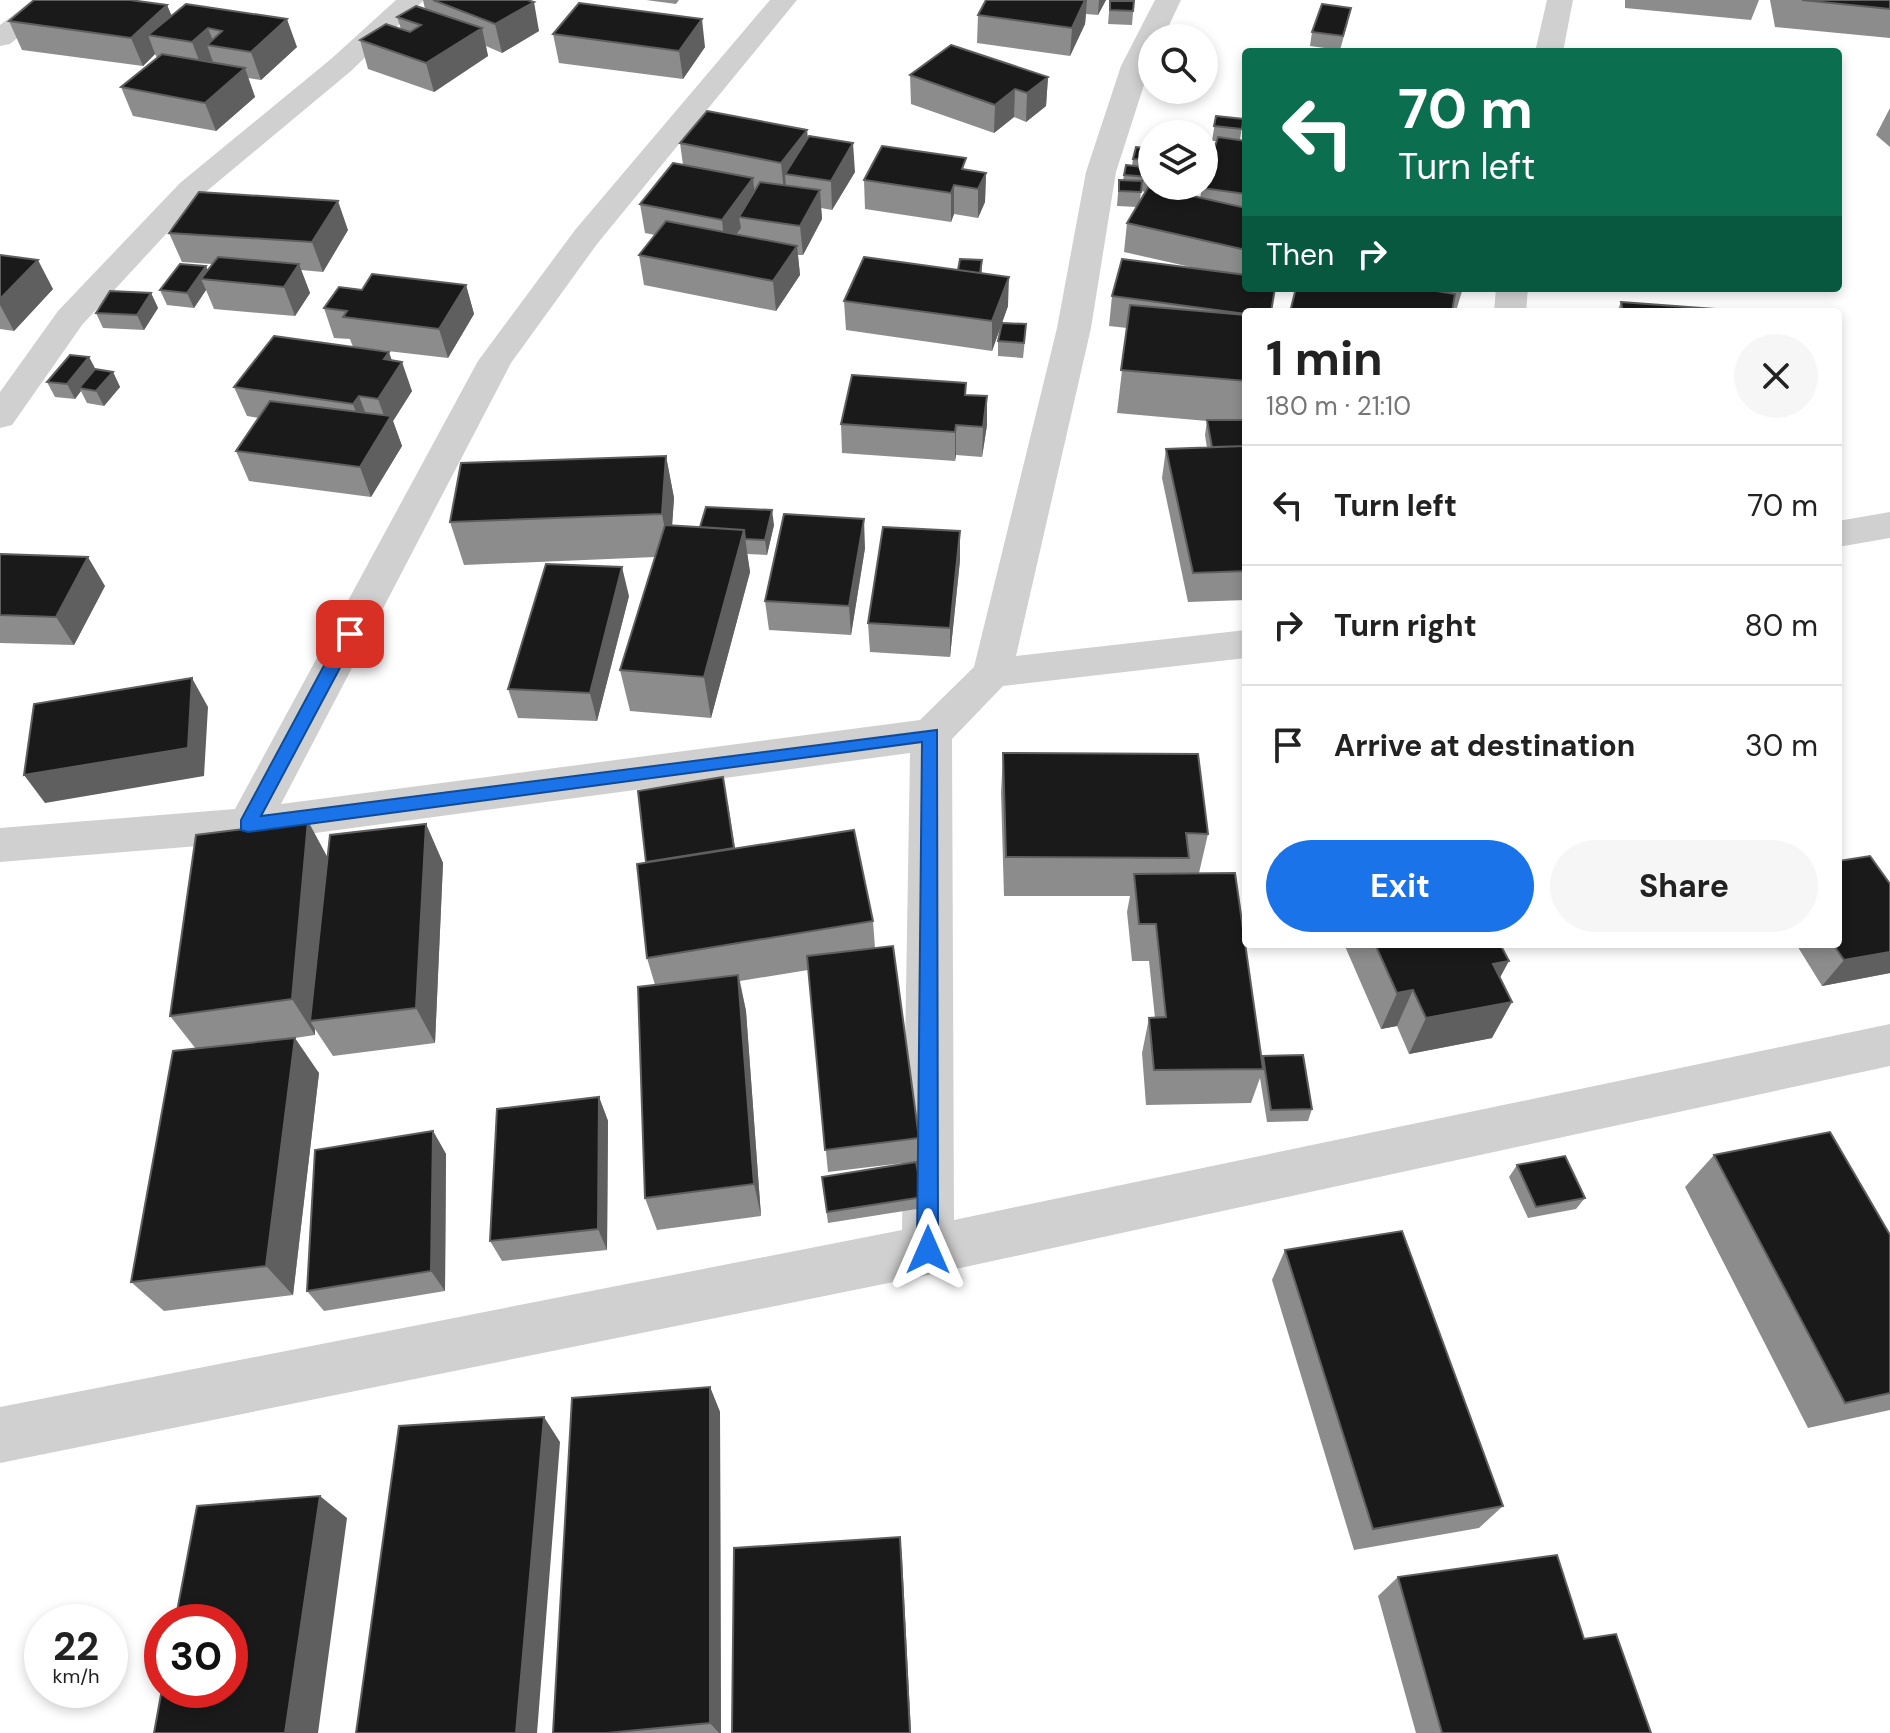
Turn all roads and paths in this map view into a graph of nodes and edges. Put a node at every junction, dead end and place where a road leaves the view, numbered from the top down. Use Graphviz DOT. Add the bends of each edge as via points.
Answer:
graph roads {
  1 [pos="50,0"];
  2 [pos="411,0"];
  3 [pos="784,0"];
  4 [pos="1168,0"];
  5 [pos="1560,0"];
  6 [pos="0,38"];
  7 [pos="1550,48"];
  8 [pos="0,417"];
  9 [pos="1890,525"];
  10 [pos="1842,533"];
  11 [pos="1242,644"];
  12 [pos="992,673"];
  13 [pos="931,734"];
  14 [pos="248,825"];
  15 [pos="0,845"];
  16 [pos="1890,1045"];
  17 [pos="928,1250"];
  18 [pos="0,1435"];
  1 -- 6 [label="street"];
  2 -- 8 [label="street" via="191,189 70,318"];
  3 -- 14 [label="street" via="586,237 495,361"];
  4 -- 12 [label="street" via="1135,66 1101,172 1074,328"];
  5 -- 7 [label="street"];
  9 -- 10 [label="street"];
  11 -- 12 [label="street"];
  12 -- 13 [label="street"];
  13 -- 14 [label="street"];
  13 -- 17 [label="street"];
  14 -- 15 [label="street"];
  16 -- 17 [label="street"];
  17 -- 18 [label="street"];
}
